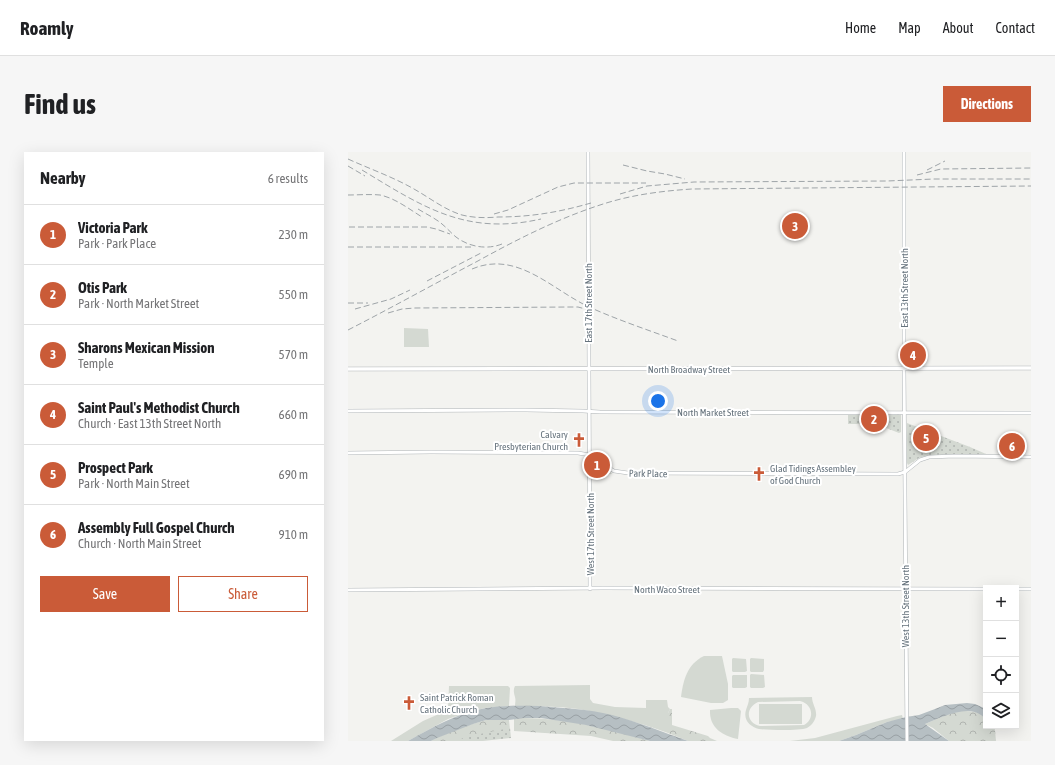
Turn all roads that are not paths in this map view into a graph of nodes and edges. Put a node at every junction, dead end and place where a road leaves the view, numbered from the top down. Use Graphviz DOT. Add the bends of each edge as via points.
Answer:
graph roads {
  1 [pos="588,152"];
  2 [pos="904,152"];
  3 [pos="1031,368"];
  4 [pos="348,369"];
  5 [pos="589,369"];
  6 [pos="904,369"];
  7 [pos="348,411"];
  8 [pos="589,411"];
  9 [pos="904,413"];
  10 [pos="1031,413"];
  11 [pos="348,453"];
  12 [pos="589,455"];
  13 [pos="1031,457"];
  14 [pos="905,472"];
  15 [pos="590,589"];
  16 [pos="905,589"];
  17 [pos="983,589"];
  18 [pos="1019,589"];
  19 [pos="1031,589"];
  20 [pos="348,590"];
  21 [pos="907,741"];
  1 -- 5 [label="street, East 17th Street North"];
  2 -- 6 [label="street, East 13th Street North"];
  3 -- 6 [label="main road, North Broadway Street"];
  4 -- 5 [label="main road, North Broadway Street"];
  5 -- 6 [label="main road, North Broadway Street"];
  5 -- 8 [label="street, East 17th Street North"];
  6 -- 9 [label="street, East 13th Street North"];
  7 -- 8 [label="street, North Market Street"];
  8 -- 9 [label="street, North Market Street"];
  8 -- 12 [label="street, East 17th Street North"];
  9 -- 10 [label="street, North Market Street"];
  9 -- 14 [label="street, East 13th Street North"];
  11 -- 12 [label="street, Park Place" via="513,452"];
  12 -- 14 [label="street, Park Place" via="596,456 614,471 628,473"];
  12 -- 15 [label="street, West 17th Street North"];
  13 -- 14 [label="street" via="929,457 920,460"];
  14 -- 16 [label="street, West 13th Street North"];
  15 -- 16 [label="street, North Waco Street"];
  15 -- 20 [label="street, North Waco Street"];
  16 -- 17 [label="street, North Waco Street"];
  16 -- 21 [label="street, West 13th Street North"];
  18 -- 19 [label="street"];
}
